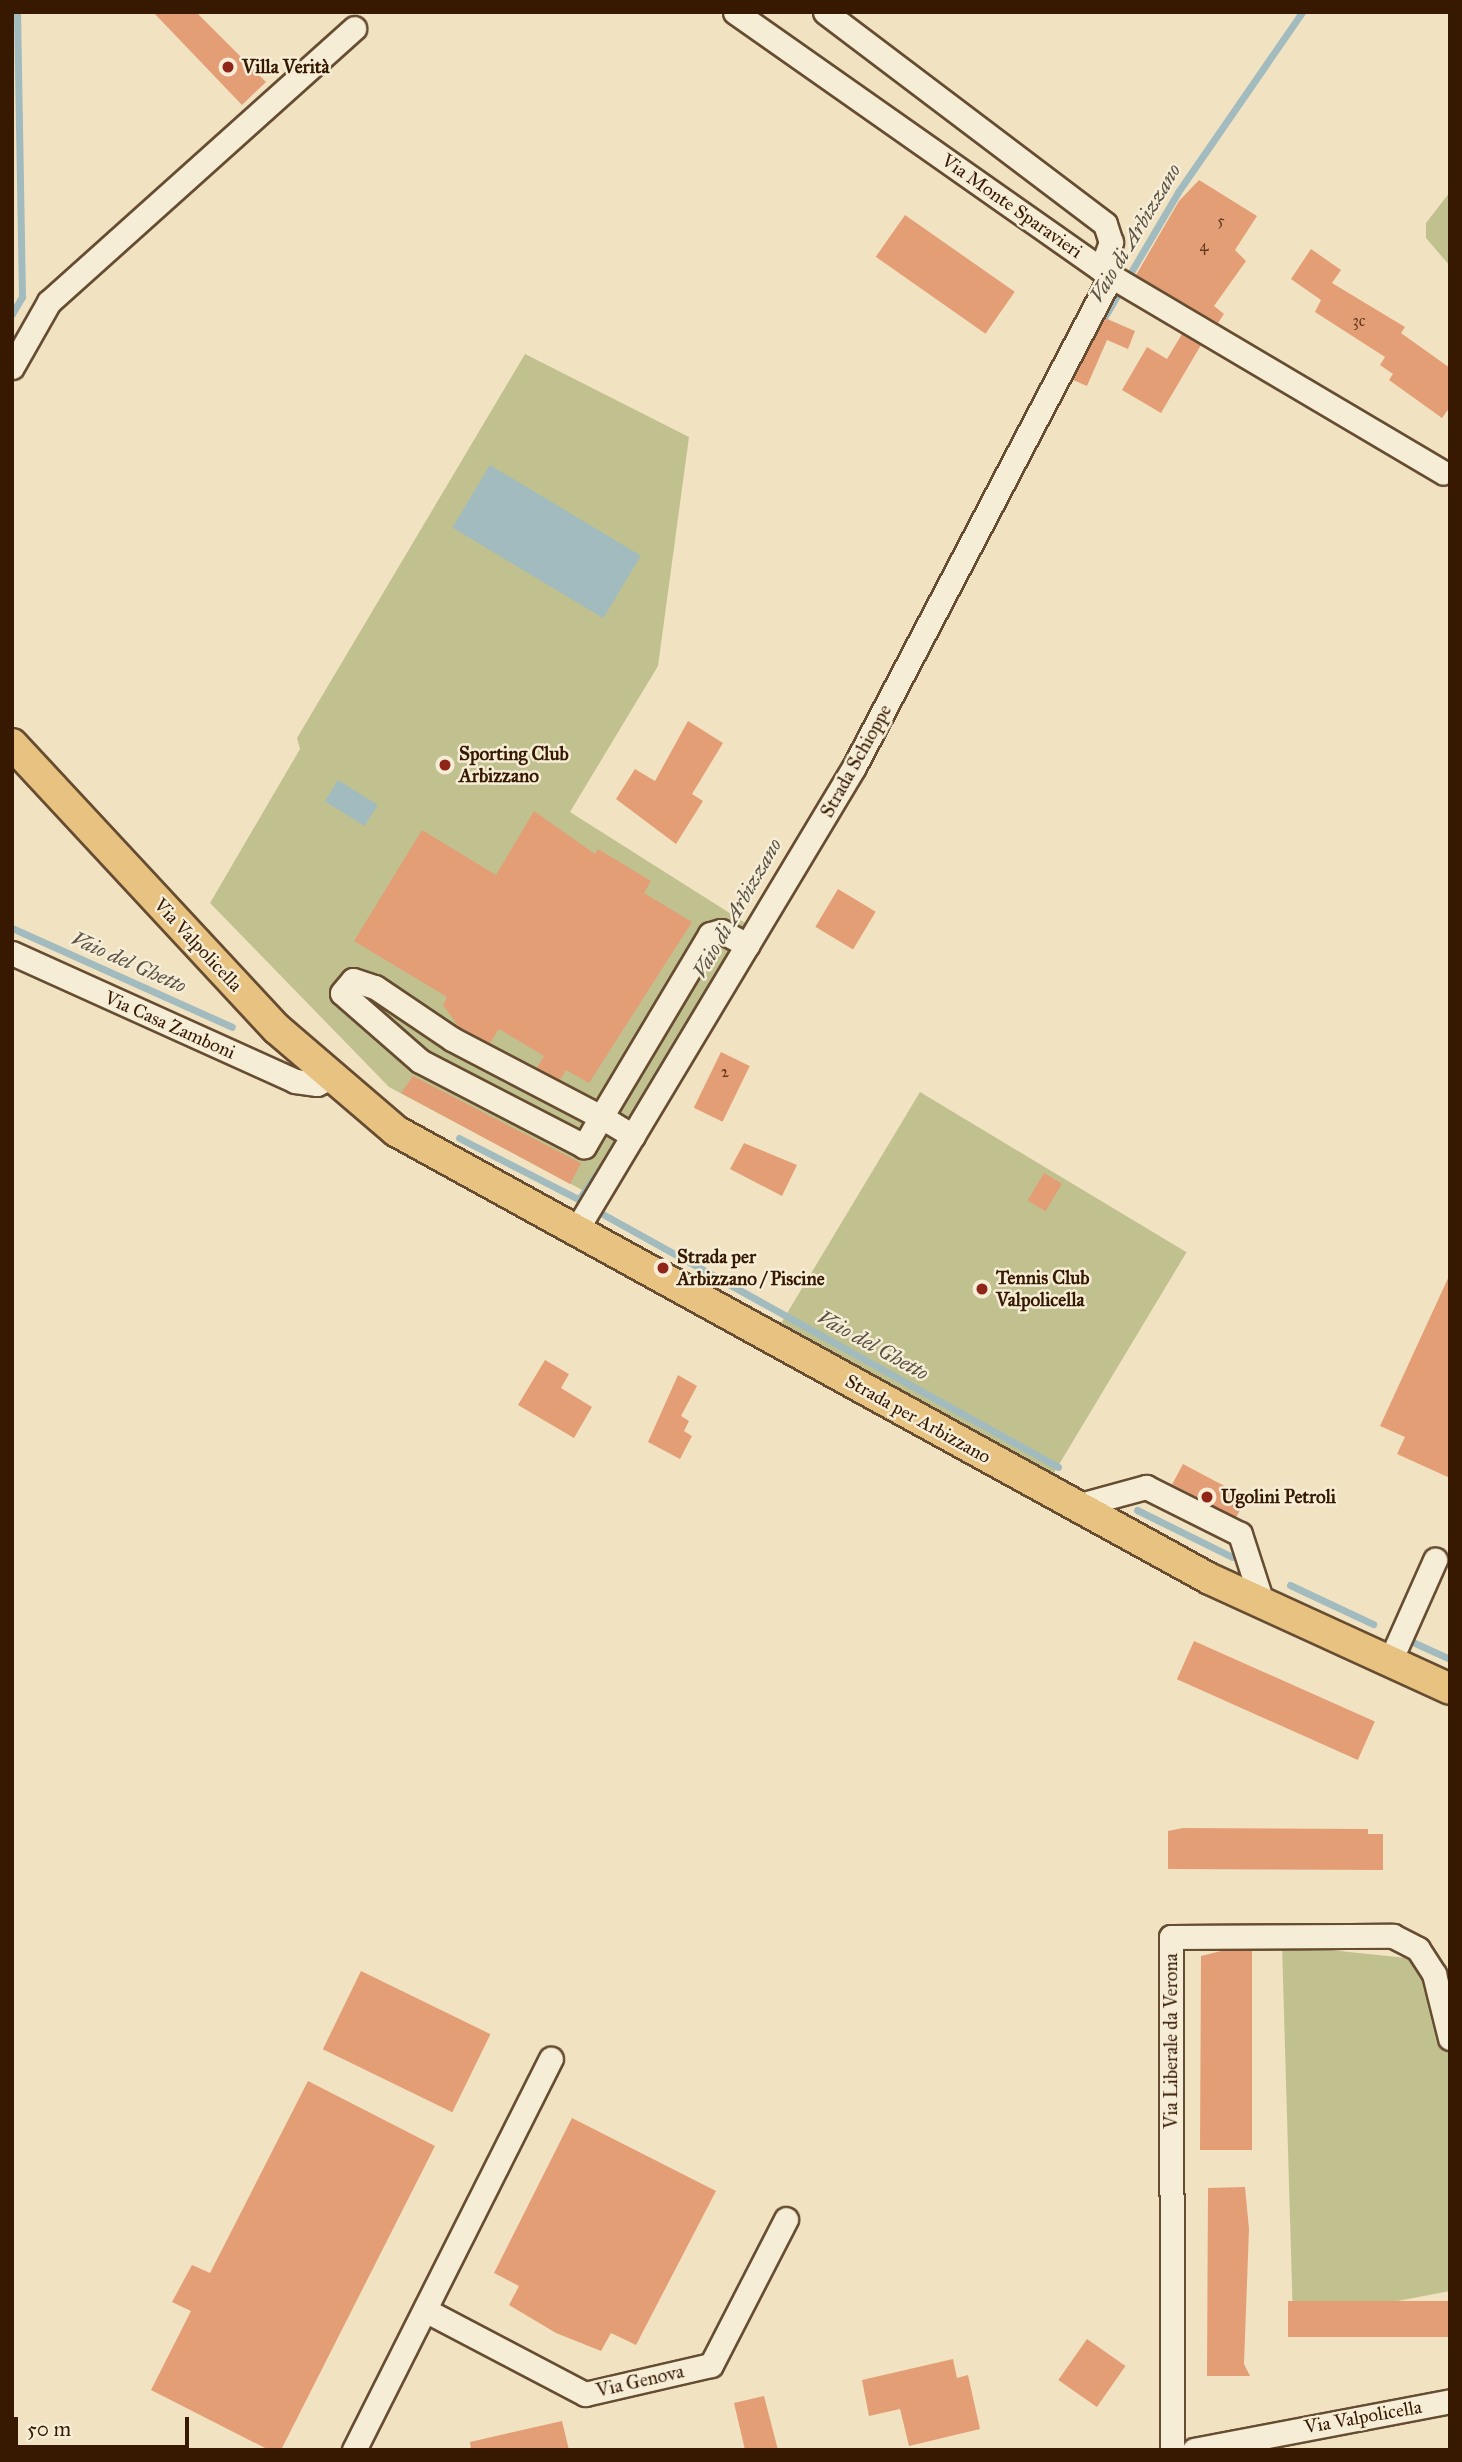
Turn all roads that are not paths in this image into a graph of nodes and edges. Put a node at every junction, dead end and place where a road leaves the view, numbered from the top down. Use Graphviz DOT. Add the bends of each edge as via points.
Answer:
graph roads {
  1 [pos="735,12"];
  2 [pos="825,12"];
  3 [pos="354,28"];
  4 [pos="1106,272"];
  5 [pos="12,367"];
  6 [pos="1443,472"];
  7 [pos="12,744"];
  8 [pos="747,946"];
  9 [pos="12,953"];
  10 [pos="329,1078"];
  11 [pos="606,1120"];
  12 [pos="396,1131"];
  13 [pos="632,1136"];
  14 [pos="575,1232"];
  15 [pos="1076,1506"];
  16 [pos="1435,1560"];
  17 [pos="1262,1602"];
  18 [pos="1390,1661"];
  19 [pos="1450,1689"];
  20 [pos="1450,2038"];
  21 [pos="551,2059"];
  22 [pos="786,2219"];
  23 [pos="425,2310"];
  24 [pos="1450,2400"];
  25 [pos="1280,2441"];
  26 [pos="354,2450"];
  27 [pos="1172,2450"];
  28 [pos="1194,2450"];
  1 -- 4 [label="street, Via Monte Sparavieri"];
  2 -- 4 [label="street, Strada Schioppe" via="1105,224 1111,242"];
  3 -- 5 [label="street" via="50,302"];
  4 -- 6 [label="street, Via Monte Sparavieri"];
  4 -- 8 [label="street, Strada Schioppe" via="854,768"];
  7 -- 10 [label="main road, Via Valpolicella"];
  8 -- 11 [label="street" via="721,931 710,934"];
  8 -- 13 [label="street, Strada Schioppe"];
  9 -- 10 [label="street, Via Casa Zamboni" via="295,1082 317,1084"];
  10 -- 12 [label="main road, Via Valpolicella"];
  11 -- 11 [label="street" via="452,1039 375,987 353,980 342,993 420,1061 584,1146"];
  11 -- 13 [label="street"];
  12 -- 14 [label="main road, Strada per Arbizzano"];
  13 -- 14 [label="street, Strada Schioppe"];
  14 -- 15 [label="main road, Strada per Arbizzano"];
  15 -- 17 [label="main road, Strada per Arbizzano"];
  15 -- 17 [label="street" via="1146,1487 1240,1534"];
  16 -- 18 [label="street"];
  17 -- 18 [label="main road, Strada per Arbizzano"];
  18 -- 19 [label="main road, Strada per Arbizzano"];
  20 -- 27 [label="street, Via Liberale da Verona" via="1434,1974 1418,1949 1393,1936 1171,1937"];
  21 -- 23 [label="street"];
  22 -- 23 [label="street, Via Genova" via="711,2365 585,2394"];
  23 -- 26 [label="street"];
  24 -- 25 [label="street, Via Valpolicella"];
  25 -- 28 [label="street, Via Valpolicella"];
}
